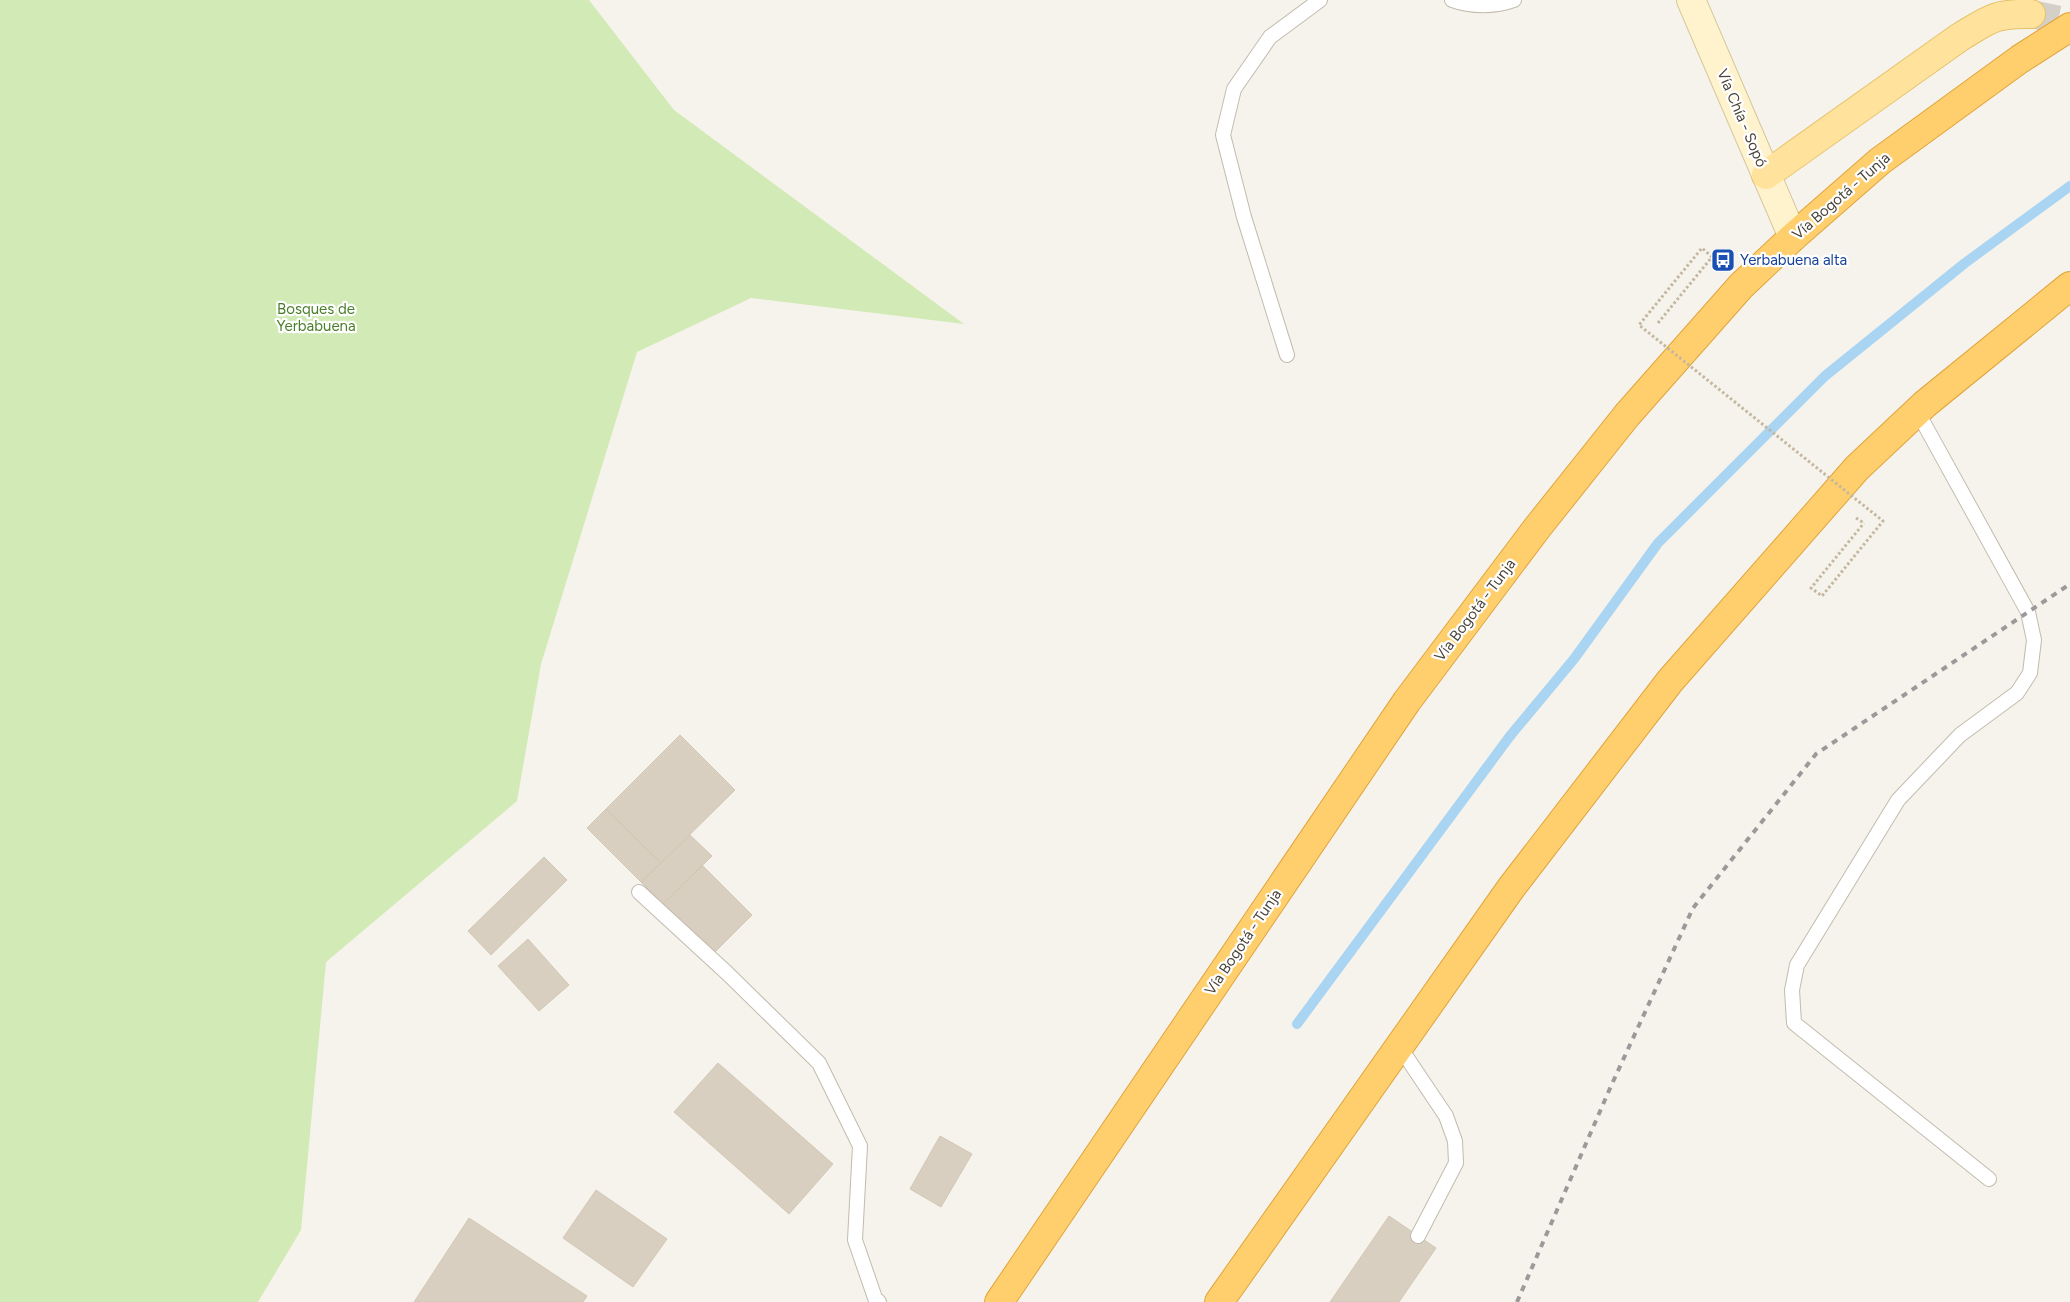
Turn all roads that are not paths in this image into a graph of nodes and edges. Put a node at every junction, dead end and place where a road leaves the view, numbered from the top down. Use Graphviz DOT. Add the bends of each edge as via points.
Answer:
graph roads {
  1 [pos="1320,0"];
  2 [pos="1452,0"];
  3 [pos="1514,0"];
  4 [pos="1691,0"];
  5 [pos="2031,14"];
  6 [pos="2070,26"];
  7 [pos="1766,175"];
  8 [pos="1793,237"];
  9 [pos="2070,277"];
  10 [pos="2070,286"];
  11 [pos="2001,344"];
  12 [pos="1286,355"];
  13 [pos="1917,411"];
  14 [pos="639,892"];
  15 [pos="1399,1046"];
  16 [pos="1989,1179"];
  17 [pos="1418,1236"];
  18 [pos="880,1302"];
  19 [pos="999,1302"];
  20 [pos="1219,1302"];
  1 -- 12 [label="lane" via="1270,37 1234,89 1223,135"];
  2 -- 3 [label="lane" via="1464,4 1501,5"];
  4 -- 7 [label="street, Vía Chía - Sopó"];
  5 -- 7 [label="main road" via="1993,17 1960,37"];
  6 -- 8 [label="highway, Vía Bogotá - Tunja" via="1880,161"];
  7 -- 8 [label="street, Vía Chía - Sopó"];
  8 -- 19 [label="highway, Vía Bogotá - Tunja" via="1741,286 1627,414 1479,604 1396,718"];
  9 -- 11 [label="main road"];
  10 -- 11 [label="highway"];
  11 -- 13 [label="highway"];
  13 -- 15 [label="highway" via="1857,468 1670,681 1510,888"];
  13 -- 16 [label="lane" via="2028,612 2034,640 2030,673 2017,693 1960,735 1898,800 1797,965 1792,990 1794,1023"];
  14 -- 18 [label="lane" via="818,1063 860,1146 855,1240 875,1298"];
  15 -- 17 [label="lane" via="1446,1116 1456,1141 1456,1163"];
  15 -- 20 [label="highway"];
}
